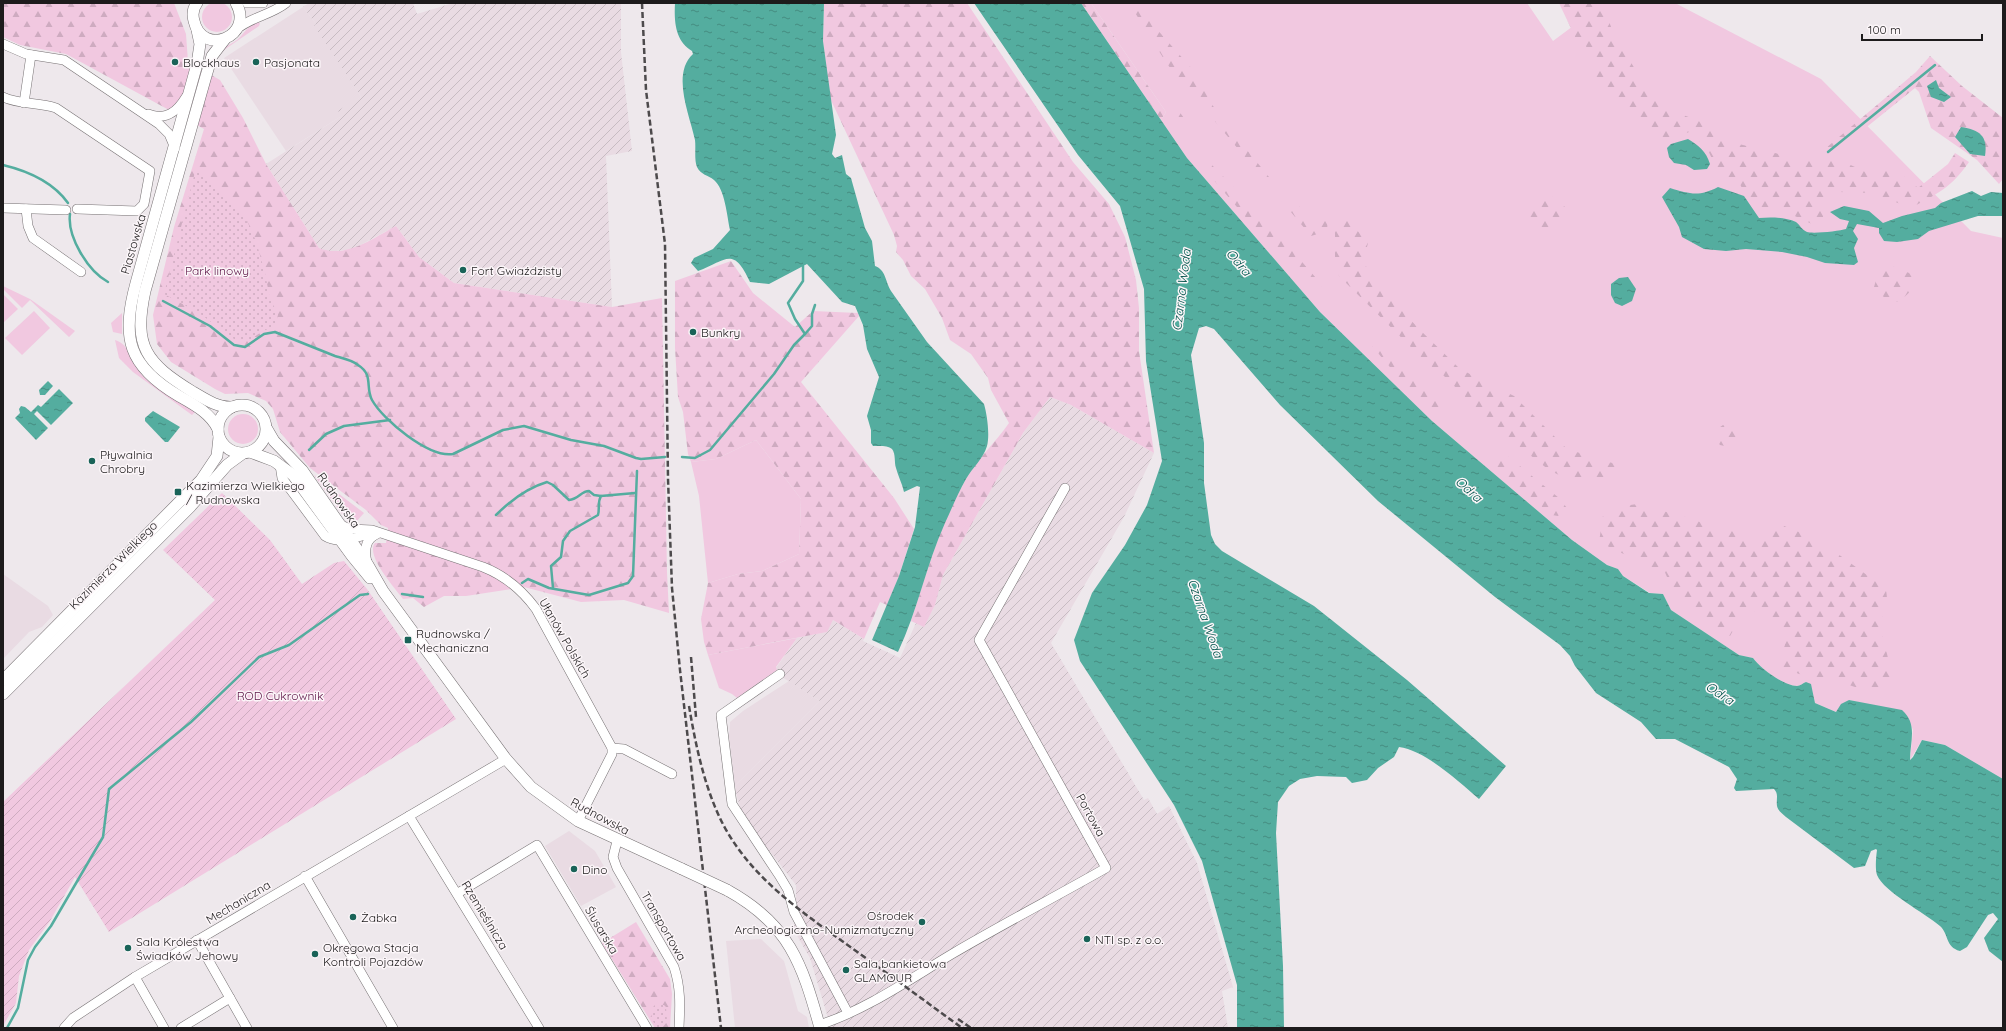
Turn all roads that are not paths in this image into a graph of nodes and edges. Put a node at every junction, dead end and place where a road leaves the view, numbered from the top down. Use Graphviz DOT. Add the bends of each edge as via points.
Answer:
graph roads {
  1 [pos="236,3"];
  2 [pos="247,3"];
  3 [pos="263,3"];
  4 [pos="286,3"];
  5 [pos="194,6"];
  6 [pos="197,30"];
  7 [pos="237,30"];
  8 [pos="225,39"];
  9 [pos="3,44"];
  10 [pos="31,55"];
  11 [pos="191,88"];
  12 [pos="3,97"];
  13 [pos="24,103"];
  14 [pos="134,108"];
  15 [pos="175,148"];
  16 [pos="3,208"];
  17 [pos="26,209"];
  18 [pos="77,209"];
  19 [pos="66,210"];
  20 [pos="81,272"];
  21 [pos="232,407"];
  22 [pos="266,429"];
  23 [pos="219,433"];
  24 [pos="246,453"];
  25 [pos="1065,488"];
  26 [pos="339,524"];
  27 [pos="382,533"];
  28 [pos="345,539"];
  29 [pos="368,565"];
  30 [pos="383,591"];
  31 [pos="780,674"];
  32 [pos="3,680"];
  33 [pos="3,694"];
  34 [pos="612,748"];
  35 [pos="506,759"];
  36 [pos="672,774"];
  37 [pos="409,816"];
  38 [pos="578,821"];
  39 [pos="618,841"];
  40 [pos="305,876"];
  41 [pos="458,893"];
  42 [pos="197,940"];
  43 [pos="135,977"];
  44 [pos="230,998"];
  45 [pos="848,1013"];
  46 [pos="819,1026"];
  47 [pos="64,1028"];
  48 [pos="164,1028"];
  49 [pos="181,1028"];
  50 [pos="247,1028"];
  51 [pos="393,1028"];
  52 [pos="539,1028"];
  53 [pos="647,1028"];
  54 [pos="679,1028"];
  1 -- 7 [label="main road" via="240,16"];
  2 -- 3 [label="street"];
  4 -- 7 [label="street" via="274,11 249,20"];
  5 -- 6 [label="main road, Piastowska" via="193,18"];
  6 -- 8 [label="main road" via="210,40"];
  6 -- 11 [label="main road, Piastowska" via="200,48"];
  7 -- 8 [label="main road, Piastowska"];
  8 -- 21 [label="main road, Piastowska" via="212,56 147,284 139,322 142,342 166,375 215,404"];
  9 -- 10 [label="street" via="20,53"];
  10 -- 13 [label="street"];
  10 -- 14 [label="street" via="64,60"];
  11 -- 14 [label="street" via="181,105 170,115 159,117"];
  11 -- 15 [label="main road, Piastowska"];
  12 -- 13 [label="street"];
  13 -- 18 [label="street" via="56,108 150,171 144,204 137,211"];
  14 -- 15 [label="street" via="164,129"];
  15 -- 23 [label="main road, Piastowska" via="129,308 129,336 144,370 159,384 204,412"];
  16 -- 17 [label="street"];
  17 -- 19 [label="street"];
  17 -- 20 [label="street" via="28,226 33,238"];
  21 -- 22 [label="main road" via="245,405 254,408 263,417"];
  21 -- 23 [label="main road" via="222,416"];
  22 -- 24 [label="main road" via="261,445"];
  22 -- 26 [label="main road, Rudnowska" via="302,470"];
  23 -- 24 [label="main road" via="228,449"];
  23 -- 32 [label="main road, Kazimierza Wielkiego" via="217,456 201,480"];
  24 -- 28 [label="main road, Rudnowska" via="280,465"];
  24 -- 33 [label="main road, Kazimierza Wielkiego" via="227,465 190,507"];
  25 -- 45 [label="street, Portowa" via="979,640 1106,868"];
  26 -- 27 [label="street, Ułanów Polskich"];
  26 -- 28 [label="main road, Rudnowska"];
  27 -- 28 [label="street, Ułanów Polskich"];
  27 -- 29 [label="street" via="371,537 366,545 365,556"];
  27 -- 34 [label="street, Ułanów Polskich" via="484,567 511,581 536,609"];
  28 -- 29 [label="main road, Rudnowska"];
  28 -- 30 [label="main road, Rudnowska" via="360,567"];
  29 -- 30 [label="main road, Rudnowska"];
  30 -- 35 [label="main road, Rudnowska"];
  31 -- 45 [label="street" via="721,715 729,794 737,814 788,890 794,912"];
  34 -- 36 [label="street" via="624,749"];
  34 -- 38 [label="street" via="612,754"];
  35 -- 37 [label="street, Mechaniczna"];
  35 -- 38 [label="main road, Rudnowska" via="531,787"];
  37 -- 40 [label="street, Mechaniczna"];
  37 -- 41 [label="street, Rzemieślnicza"];
  38 -- 39 [label="main road, Rudnowska"];
  39 -- 46 [label="main road, Rudnowska, bridge" via="728,890 758,909 787,940 801,965"];
  39 -- 54 [label="street, Transportowa" via="613,858 617,868 674,967 681,993"];
  40 -- 42 [label="street, Mechaniczna"];
  40 -- 51 [label="street"];
  41 -- 52 [label="street, Rzemieślnicza"];
  41 -- 53 [label="street, Ślusarska" via="537,845"];
  42 -- 43 [label="street, Mechaniczna"];
  42 -- 44 [label="street"];
  43 -- 47 [label="street, Mechaniczna" via="73,1018"];
  43 -- 48 [label="street"];
  44 -- 49 [label="street"];
  44 -- 50 [label="street"];
  45 -- 46 [label="street, Portowa"];
}
